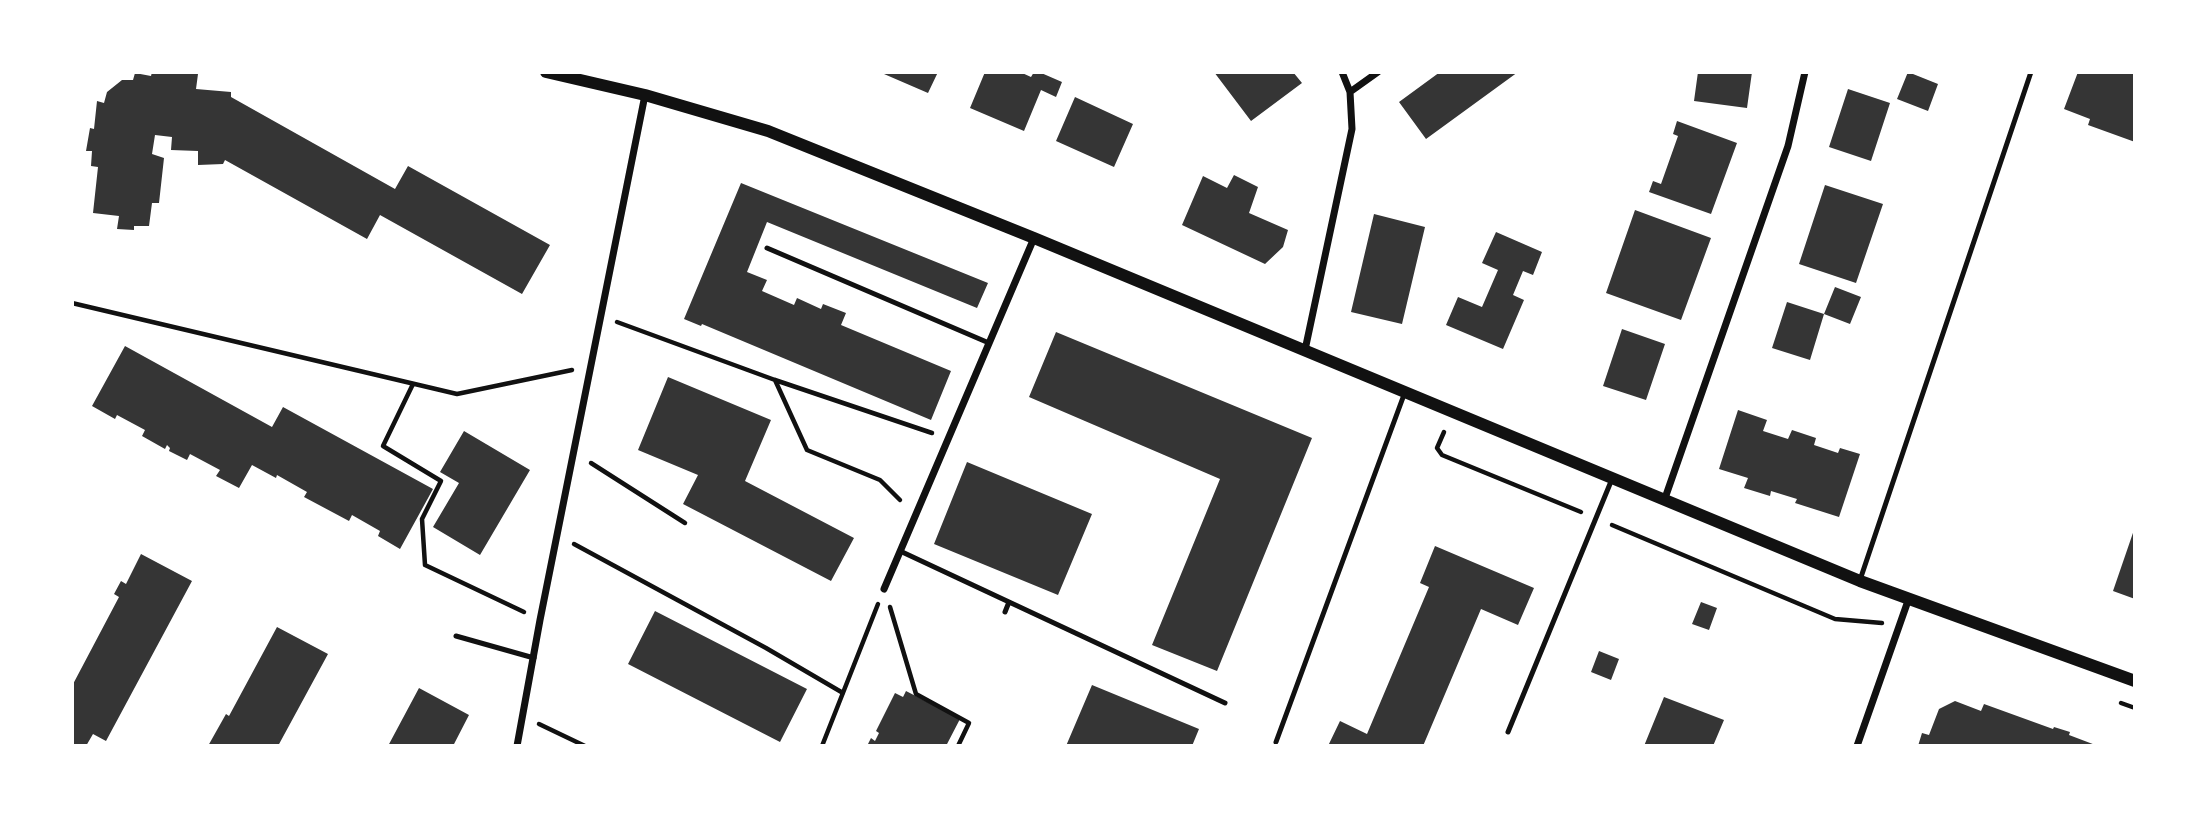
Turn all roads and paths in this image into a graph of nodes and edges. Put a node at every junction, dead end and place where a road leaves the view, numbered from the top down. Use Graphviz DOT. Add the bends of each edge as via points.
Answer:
graph roads {
  1 [pos="546,72"];
  2 [pos="1342,72"];
  3 [pos="1378,72"];
  4 [pos="1805,72"];
  5 [pos="2031,72"];
  6 [pos="1350,92"];
  7 [pos="645,95"];
  8 [pos="1034,238"];
  9 [pos="767,248"];
  10 [pos="72,303"];
  11 [pos="600,316"];
  12 [pos="989,343"];
  13 [pos="1305,350"];
  14 [pos="590,366"];
  15 [pos="775,380"];
  16 [pos="413,384"];
  17 [pos="1405,392"];
  18 [pos="1453,412"];
  19 [pos="948,439"];
  20 [pos="574,453"];
  21 [pos="1612,479"];
  22 [pos="1664,502"];
  23 [pos="916,515"];
  24 [pos="1596,518"];
  25 [pos="685,523"];
  26 [pos="558,535"];
  27 [pos="900,551"];
  28 [pos="1860,581"];
  29 [pos="884,589"];
  30 [pos="1909,598"];
  31 [pos="1009,602"];
  32 [pos="1005,612"];
  33 [pos="540,620"];
  34 [pos="1900,624"];
  35 [pos="456,636"];
  36 [pos="534,658"];
  37 [pos="2135,681"];
  38 [pos="843,693"];
  39 [pos="2110,698"];
  40 [pos="1225,702"];
  41 [pos="2135,708"];
  42 [pos="523,716"];
  43 [pos="1508,732"];
  44 [pos="1276,743"];
  45 [pos="517,746"];
  46 [pos="585,746"];
  47 [pos="822,746"];
  48 [pos="958,746"];
  49 [pos="1857,746"];
  1 -- 7 [label="street"];
  2 -- 6 [label="street"];
  3 -- 6 [label="street"];
  4 -- 22 [label="street" via="1788,146"];
  5 -- 28 [label="lane"];
  6 -- 13 [label="street" via="1348,153"];
  7 -- 8 [label="street" via="768,131"];
  7 -- 11 [label="street"];
  8 -- 12 [label="street"];
  8 -- 13 [label="street"];
  9 -- 12 [label="lane"];
  10 -- 16 [label="path"];
  11 -- 14 [label="street"];
  11 -- 15 [label="path"];
  12 -- 19 [label="street"];
  13 -- 17 [label="street"];
  14 -- 16 [label="path" via="457,394"];
  14 -- 20 [label="street"];
  15 -- 19 [label="path"];
  15 -- 23 [label="path" via="807,450 880,480"];
  16 -- 33 [label="path" via="383,446 441,481 422,519 425,565"];
  17 -- 18 [label="street"];
  17 -- 44 [label="lane"];
  18 -- 21 [label="street"];
  18 -- 24 [label="path" via="1437,449 1441,455"];
  19 -- 23 [label="street"];
  20 -- 25 [label="path"];
  20 -- 26 [label="street"];
  21 -- 22 [label="street"];
  21 -- 24 [label="lane"];
  22 -- 28 [label="street"];
  23 -- 27 [label="street"];
  24 -- 34 [label="path" via="1835,619"];
  24 -- 43 [label="lane"];
  26 -- 33 [label="street"];
  26 -- 38 [label="path"];
  27 -- 29 [label="street"];
  27 -- 31 [label="lane"];
  28 -- 30 [label="street"];
  29 -- 38 [label="path"];
  29 -- 48 [label="path" via="916,694 970,723"];
  30 -- 34 [label="street"];
  30 -- 37 [label="street"];
  31 -- 32 [label="lane"];
  31 -- 40 [label="lane"];
  33 -- 36 [label="street"];
  34 -- 49 [label="street"];
  35 -- 36 [label="lane"];
  36 -- 42 [label="street"];
  38 -- 47 [label="path"];
  39 -- 41 [label="path"];
  42 -- 45 [label="street"];
  42 -- 46 [label="path"];
}
